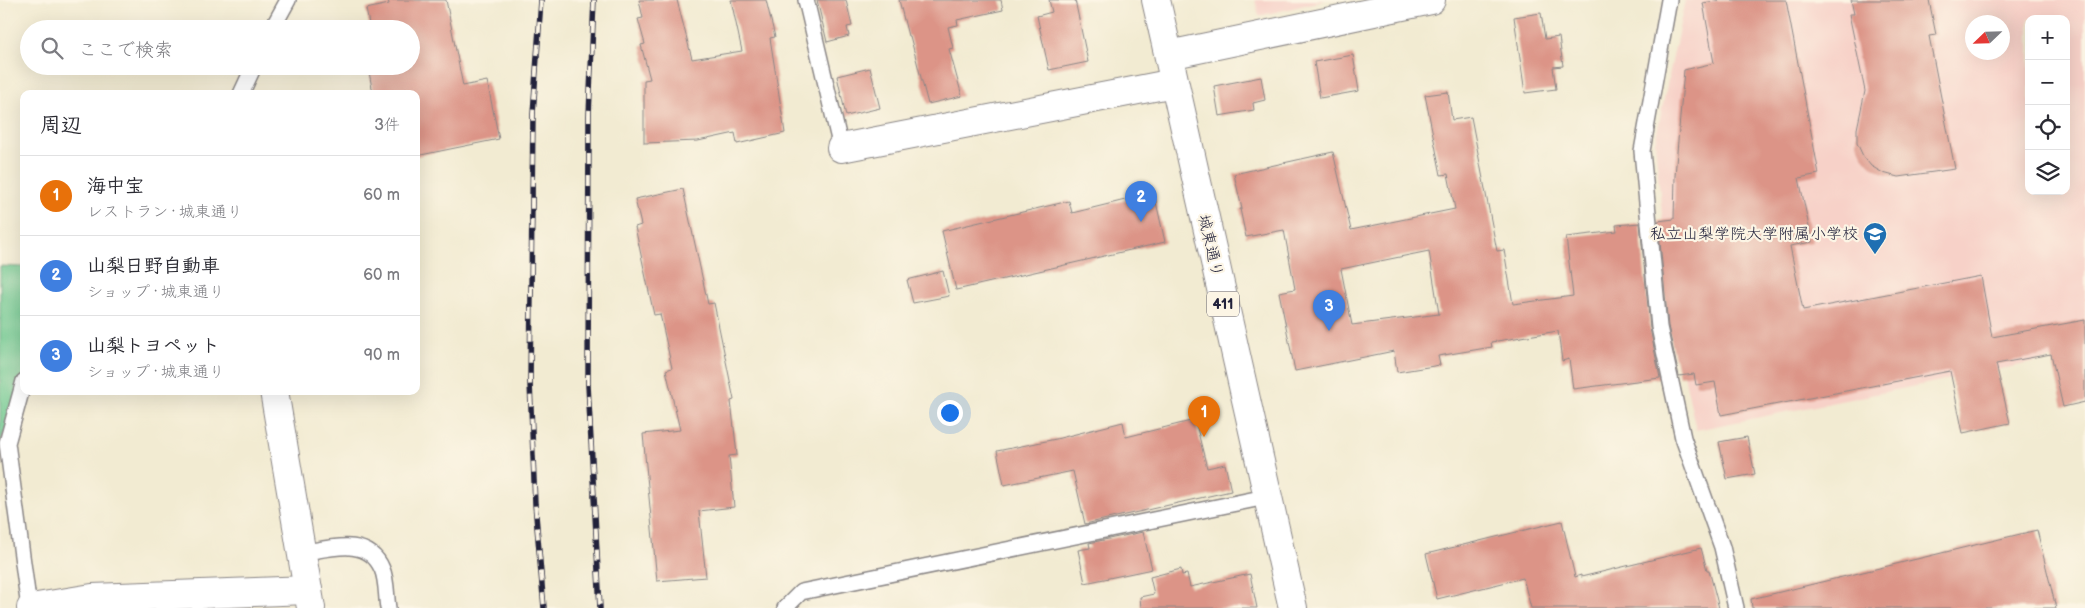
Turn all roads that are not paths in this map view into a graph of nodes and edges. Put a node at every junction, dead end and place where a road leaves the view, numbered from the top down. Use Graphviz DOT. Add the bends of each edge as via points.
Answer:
graph roads {
  1 [pos="288,0"];
  2 [pos="806,0"];
  3 [pos="1156,0"];
  4 [pos="1431,0"];
  5 [pos="1669,0"];
  6 [pos="277,20"];
  7 [pos="1169,55"];
  8 [pos="250,75"];
  9 [pos="1174,84"];
  10 [pos="243,90"];
  11 [pos="840,148"];
  12 [pos="20,395"];
  13 [pos="275,395"];
  14 [pos="1266,497"];
  15 [pos="301,553"];
  16 [pos="310,599"];
  17 [pos="30,608"];
  18 [pos="388,608"];
  19 [pos="785,608"];
  20 [pos="1292,608"];
  21 [pos="1736,608"];
  1 -- 6 [label="lane"];
  2 -- 11 [label="lane"];
  3 -- 7 [label="main road, 城東通り / 411"];
  4 -- 7 [label="main road"];
  5 -- 21 [label="lane" via="1642,151 1659,327 1683,438 1722,547"];
  7 -- 9 [label="main road, 城東通り / 411"];
  8 -- 10 [label="lane"];
  9 -- 11 [label="main road"];
  9 -- 14 [label="main road, 城東通り / 411"];
  12 -- 17 [label="lane" via="7,443"];
  13 -- 15 [label="main road"];
  14 -- 19 [label="lane" via="801,592"];
  14 -- 20 [label="main road, 城東通り / 411"];
  15 -- 16 [label="main road"];
  15 -- 18 [label="lane" via="350,546 363,549 382,569"];
  16 -- 17 [label="main road" via="92,598"];
}
